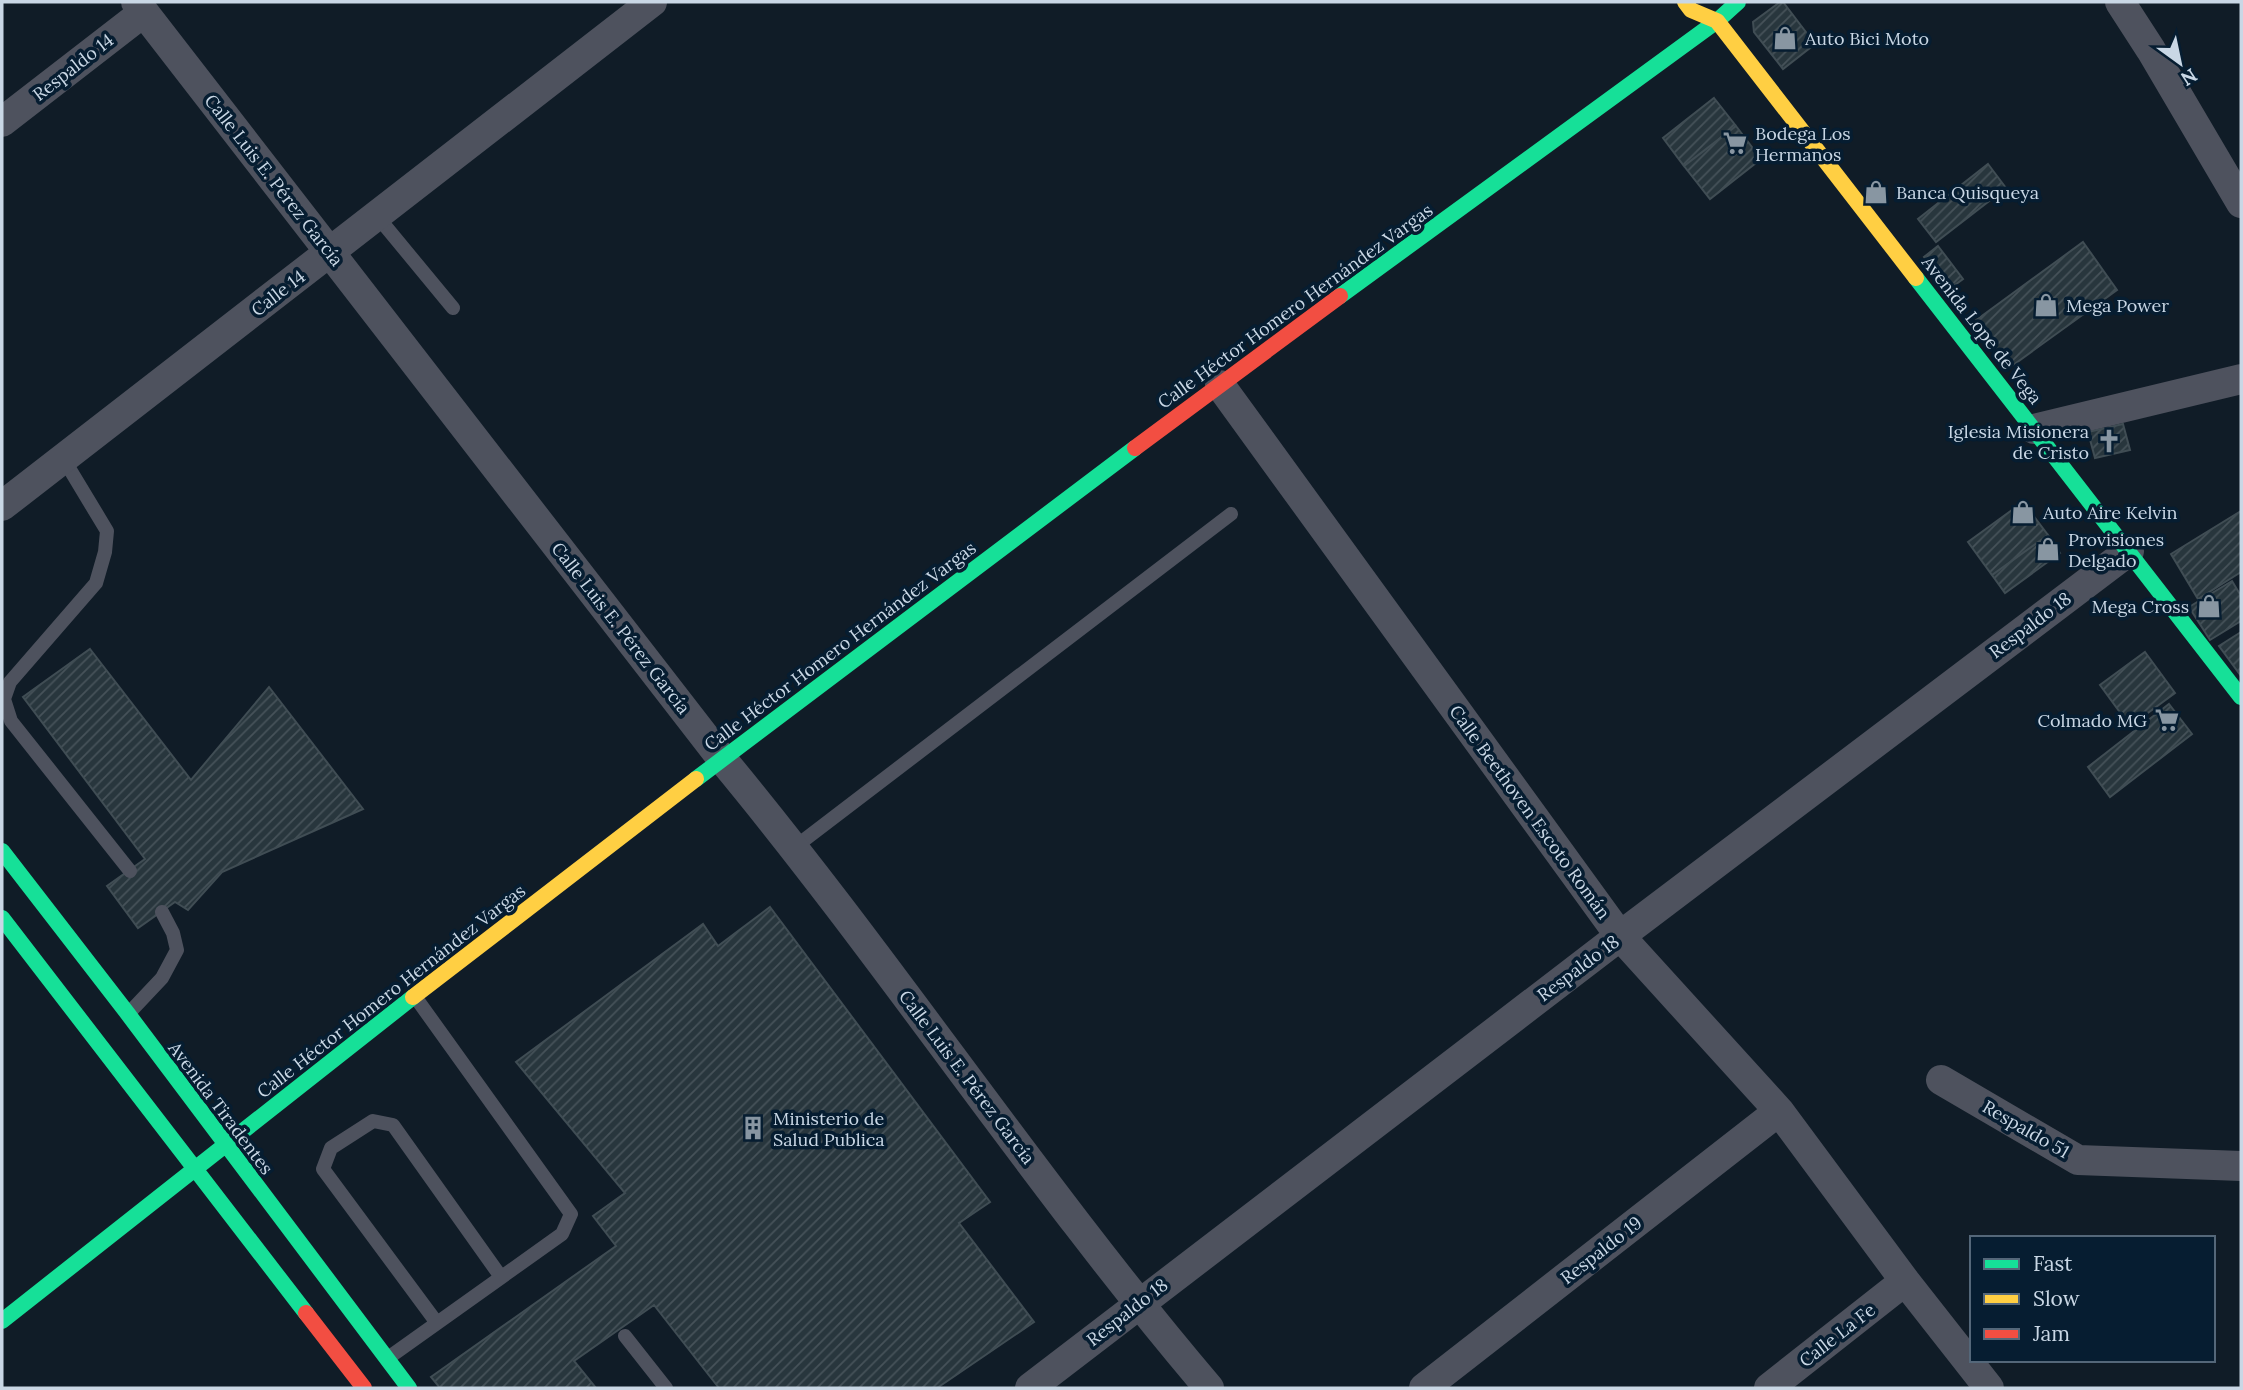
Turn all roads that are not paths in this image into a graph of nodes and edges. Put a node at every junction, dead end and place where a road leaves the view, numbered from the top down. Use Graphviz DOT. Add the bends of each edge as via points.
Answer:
graph roads {
  1 [pos="652,2"];
  2 [pos="1685,2"];
  3 [pos="1716,2"];
  4 [pos="1738,2"];
  5 [pos="2120,2"];
  6 [pos="140,7"];
  7 [pos="1717,21"];
  8 [pos="2,122"];
  9 [pos="2241,203"];
  10 [pos="377,216"];
  11 [pos="330,252"];
  12 [pos="453,308"];
  13 [pos="2241,379"];
  14 [pos="1220,384"];
  15 [pos="2034,429"];
  16 [pos="63,458"];
  17 [pos="2,506"];
  18 [pos="1231,514"];
  19 [pos="2129,551"];
  20 [pos="2241,697"];
  21 [pos="722,759"];
  22 [pos="795,847"];
  23 [pos="2,851"];
  24 [pos="130,871"];
  25 [pos="162,912"];
  26 [pos="2,918"];
  27 [pos="1619,936"];
  28 [pos="415,997"];
  29 [pos="128,1014"];
  30 [pos="1941,1080"];
  31 [pos="1779,1111"];
  32 [pos="224,1144"];
  33 [pos="2241,1166"];
  34 [pos="195,1167"];
  35 [pos="501,1277"];
  36 [pos="1905,1281"];
  37 [pos="1137,1304"];
  38 [pos="2,1321"];
  39 [pos="437,1323"];
  40 [pos="625,1336"];
  41 [pos="387,1358"];
  42 [pos="364,1388"];
  43 [pos="409,1388"];
  44 [pos="666,1388"];
  45 [pos="1030,1388"];
  46 [pos="1209,1388"];
  47 [pos="1424,1388"];
  48 [pos="1769,1388"];
  49 [pos="1989,1388"];
  1 -- 10 [label="street, Calle 14"];
  2 -- 7 [label="street, Avenida Lope de Vega" via="1691,10"];
  3 -- 7 [label="street"];
  4 -- 7 [label="street, Calle Héctor Homero Hernández Vargas"];
  5 -- 9 [label="street"];
  6 -- 8 [label="street, Respaldo 14"];
  6 -- 11 [label="street, Calle Luis E. Pérez García"];
  7 -- 14 [label="street, Calle Héctor Homero Hernández Vargas"];
  7 -- 15 [label="street, Avenida Lope de Vega"];
  10 -- 11 [label="street, Calle 14"];
  10 -- 12 [label="lane"];
  11 -- 16 [label="street, Calle 14"];
  11 -- 21 [label="street, Calle Luis E. Pérez García"];
  13 -- 15 [label="street"];
  14 -- 21 [label="street, Calle Héctor Homero Hernández Vargas"];
  14 -- 27 [label="street, Calle Beethoven Escoto Román"];
  15 -- 19 [label="street, Avenida Lope de Vega"];
  16 -- 17 [label="street, Calle 14"];
  16 -- 24 [label="lane" via="107,531 105,552 96,583 10,682 4,699 11,721"];
  18 -- 22 [label="lane"];
  19 -- 20 [label="street, Avenida Lope de Vega"];
  19 -- 27 [label="street, Respaldo 18"];
  21 -- 22 [label="street, Calle Luis E. Pérez García"];
  21 -- 28 [label="street, Calle Héctor Homero Hernández Vargas"];
  22 -- 37 [label="street, Calle Luis E. Pérez García"];
  23 -- 29 [label="street, Avenida Tiradentes"];
  25 -- 29 [label="lane" via="177,950 162,978"];
  26 -- 34 [label="street"];
  27 -- 31 [label="street, Calle Beethoven Escoto Román"];
  27 -- 37 [label="street, Respaldo 18"];
  28 -- 32 [label="street, Calle Héctor Homero Hernández Vargas"];
  28 -- 35 [label="lane" via="571,1214 562,1234"];
  29 -- 32 [label="street, Avenida Tiradentes"];
  30 -- 33 [label="street, Respaldo 51" via="2078,1160"];
  31 -- 36 [label="street, Calle Beethoven Escoto Román"];
  31 -- 47 [label="street, Respaldo 19"];
  32 -- 34 [label="street, Calle Héctor Homero Hernández Vargas"];
  32 -- 41 [label="street, Avenida Tiradentes"];
  34 -- 38 [label="street, Calle Héctor Homero Hernández Vargas"];
  34 -- 42 [label="street"];
  35 -- 39 [label="lane"];
  35 -- 39 [label="lane" via="393,1125 373,1121 331,1148 323,1169"];
  36 -- 48 [label="street, Calle La Fe"];
  36 -- 49 [label="street, Calle Beethoven Escoto Román"];
  37 -- 45 [label="street, Respaldo 18"];
  37 -- 46 [label="street, Calle Luis E. Pérez García"];
  39 -- 41 [label="lane"];
  40 -- 44 [label="lane"];
  41 -- 43 [label="street, Avenida Tiradentes"];
}
